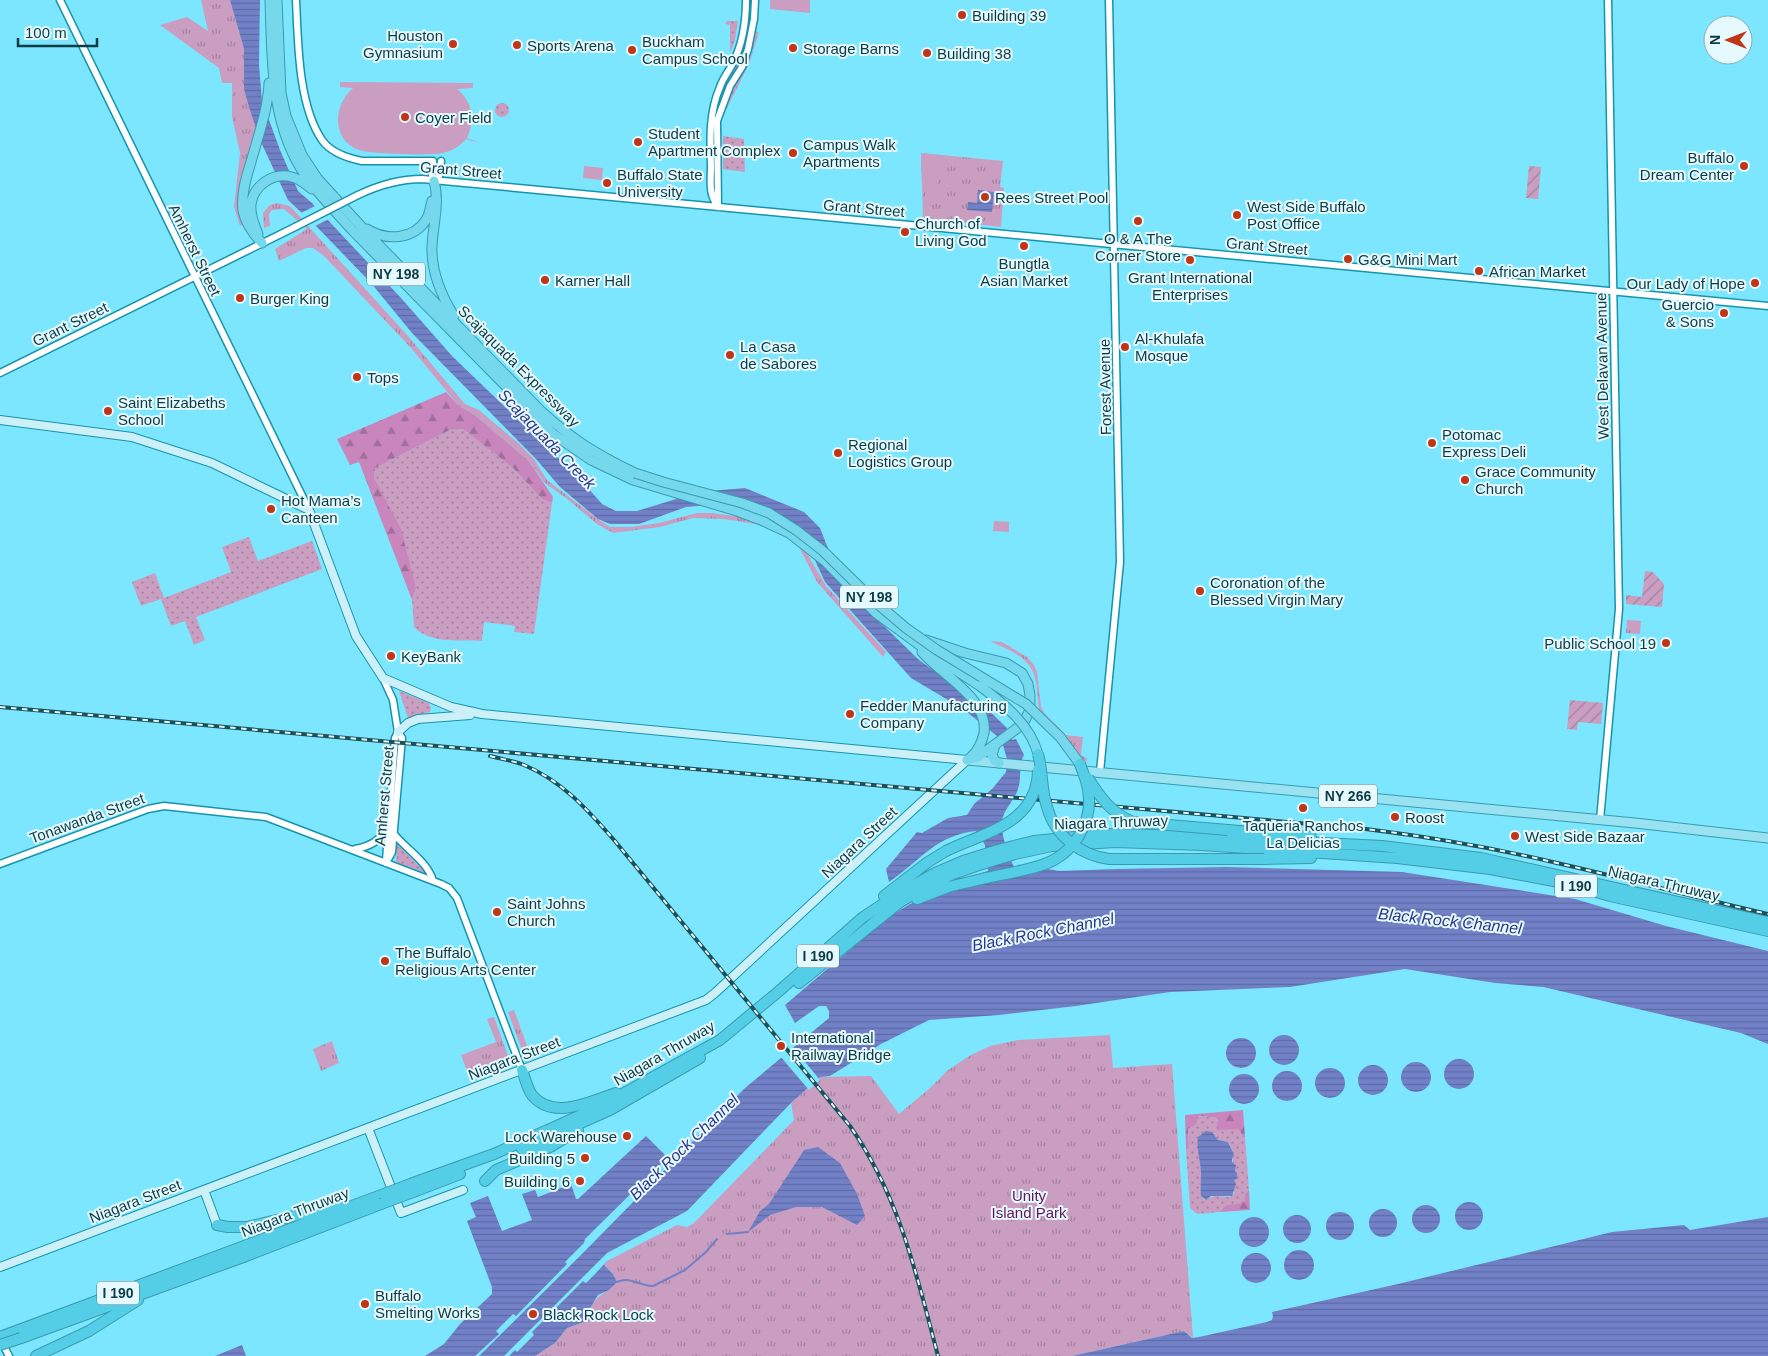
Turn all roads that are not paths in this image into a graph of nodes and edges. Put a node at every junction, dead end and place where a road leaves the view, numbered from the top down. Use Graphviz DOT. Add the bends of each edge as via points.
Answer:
graph roads {
  1 [pos="60,0"];
  2 [pos="270,0"];
  3 [pos="277,0"];
  4 [pos="296,0"];
  5 [pos="746,0"];
  6 [pos="755,0"];
  7 [pos="1109,0"];
  8 [pos="1608,0"];
  9 [pos="272,66"];
  10 [pos="714,129"];
  11 [pos="441,161"];
  12 [pos="434,181"];
  13 [pos="323,198"];
  14 [pos="718,207"];
  15 [pos="359,225"];
  16 [pos="262,243"];
  17 [pos="1114,244"];
  18 [pos="194,276"];
  19 [pos="1613,291"];
  20 [pos="1768,306"];
  21 [pos="461,328"];
  22 [pos="0,373"];
  23 [pos="0,420"];
  24 [pos="634,476"];
  25 [pos="309,510"];
  26 [pos="915,639"];
  27 [pos="383,678"];
  28 [pos="482,714"];
  29 [pos="398,732"];
  30 [pos="998,742"];
  31 [pos="1038,754"];
  32 [pos="967,760"];
  33 [pos="1002,763"];
  34 [pos="1080,764"];
  35 [pos="1100,772"];
  36 [pos="1600,820"];
  37 [pos="387,827"];
  38 [pos="394,834"];
  39 [pos="1768,838"];
  40 [pos="352,849"];
  41 [pos="1381,851"];
  42 [pos="977,861"];
  43 [pos="386,863"];
  44 [pos="0,864"];
  45 [pos="433,881"];
  46 [pos="880,917"];
  47 [pos="862,918"];
  48 [pos="1768,922"];
  49 [pos="1768,931"];
  50 [pos="522,1070"];
  51 [pos="638,1085"];
  52 [pos="603,1113"];
  53 [pos="368,1128"];
  54 [pos="485,1181"];
  55 [pos="414,1187"];
  56 [pos="204,1190"];
  57 [pos="463,1190"];
  58 [pos="380,1199"];
  59 [pos="217,1225"];
  60 [pos="219,1260"];
  61 [pos="0,1266"];
  62 [pos="196,1273"];
  63 [pos="19,1334"];
  64 [pos="0,1338"];
  65 [pos="0,1345"];
  66 [pos="9,1356"];
  67 [pos="36,1356"];
  1 -- 18 [label="street, Amherst Street"];
  2 -- 9 [label="highway, Scajaquada Expressway / NY 198"];
  3 -- 15 [label="highway, Scajaquada Expressway / NY 198" via="281,93 291,130 317,178"];
  4 -- 12 [label="street" via="303,87 322,140 352,159 433,161"];
  5 -- 10 [label="street" via="744,32 738,52 713,107"];
  6 -- 10 [label="street" via="748,49"];
  7 -- 17 [label="street, Forest Avenue"];
  8 -- 19 [label="street, West Delavan Avenue"];
  9 -- 13 [label="highway, Scajaquada Expressway / NY 198" via="280,121 300,166"];
  9 -- 16 [label="highway" via="267,106 244,186 243,202 247,223"];
  10 -- 14 [label="street"];
  11 -- 12 [label="street" via="439,176"];
  12 -- 14 [label="street, Grant Street"];
  12 -- 15 [label="highway" via="427,218 410,234 382,236"];
  12 -- 16 [label="street, Grant Street, bridge" via="409,179 375,187"];
  12 -- 21 [label="highway" via="434,271"];
  13 -- 16 [label="highway" via="297,179 285,176 274,177 261,184 251,204 252,218"];
  13 -- 24 [label="highway, Scajaquada Expressway / NY 198" via="553,434 591,460"];
  14 -- 17 [label="street, Grant Street"];
  15 -- 21 [label="highway, Scajaquada Expressway / NY 198"];
  16 -- 18 [label="street, Grant Street"];
  17 -- 19 [label="street, Grant Street"];
  17 -- 35 [label="street, Forest Avenue" via="1120,562"];
  18 -- 22 [label="street, Grant Street"];
  18 -- 25 [label="street, Amherst Street"];
  19 -- 20 [label="street, Grant Street"];
  19 -- 36 [label="street, West Delavan Avenue" via="1619,609"];
  21 -- 24 [label="highway, Scajaquada Expressway / NY 198" via="565,433"];
  23 -- 25 [label="main road" via="132,437 212,463"];
  24 -- 26 [label="highway, Scajaquada Expressway / NY 198, bridge" via="742,503 769,513 823,552"];
  25 -- 27 [label="main road" via="356,636"];
  26 -- 30 [label="highway, bridge" via="1013,666 1022,673 1028,684 1029,715 1020,728"];
  26 -- 31 [label="highway, Scajaquada Expressway / NY 198, bridge" via="997,699 1024,726 1035,741"];
  26 -- 32 [label="highway" via="928,659 976,702 982,714 984,731 979,748"];
  26 -- 34 [label="highway, Scajaquada Expressway / NY 198, bridge" via="1026,704 1060,737"];
  27 -- 28 [label="main road" via="451,707"];
  27 -- 29 [label="street, Amherst Street" via="393,700"];
  28 -- 29 [label="main road" via="418,719"];
  28 -- 32 [label="main road"];
  29 -- 37 [label="street, Amherst Street"];
  29 -- 38 [label="street, Amherst Street" via="402,738"];
  30 -- 32 [label="highway" via="978,757"];
  30 -- 33 [label="highway" via="992,754 995,761"];
  31 -- 41 [label="highway, bridge" via="1050,817 1066,839 1096,857 1264,859"];
  31 -- 47 [label="highway, bridge" via="1034,790 1019,815 1006,825 946,851 898,885"];
  32 -- 33 [label="main road, NY 266"];
  32 -- 50 [label="main road, Niagara Street" via="709,998"];
  33 -- 35 [label="main road, NY 266"];
  34 -- 41 [label="highway, bridge" via="1105,803 1127,820 1293,834"];
  34 -- 46 [label="highway, bridge" via="1088,788 1089,810 1081,833 1058,858 1043,865 948,887"];
  35 -- 36 [label="main road, NY 266"];
  36 -- 39 [label="main road, NY 266"];
  37 -- 40 [label="street" via="373,843"];
  37 -- 43 [label="street, Amherst Street"];
  38 -- 43 [label="street, Amherst Street" via="392,852"];
  38 -- 45 [label="street" via="430,870"];
  40 -- 43 [label="street, Tonawanda Street"];
  40 -- 44 [label="street, Tonawanda Street" via="266,817 164,806"];
  41 -- 42 [label="highway, Niagara Thruway / I 190" via="1115,842 1052,846"];
  41 -- 42 [label="highway, Niagara Thruway / I 190" via="1157,835 1074,836 1023,843"];
  41 -- 48 [label="highway, Niagara Thruway / I 190" via="1481,858"];
  41 -- 49 [label="highway, Niagara Thruway / I 190" via="1549,880"];
  42 -- 46 [label="highway, Niagara Thruway / I 190" via="900,902"];
  42 -- 47 [label="highway, Niagara Thruway / I 190" via="950,867 915,884"];
  43 -- 45 [label="street, Amherst Street"];
  45 -- 50 [label="street, Amherst Street" via="449,888 457,898"];
  46 -- 52 [label="highway, Niagara Thruway / I 190" via="740,1032 684,1069"];
  47 -- 51 [label="highway, Niagara Thruway / I 190" via="720,1040"];
  50 -- 51 [label="highway" via="531,1093 538,1101 557,1108"];
  50 -- 53 [label="main road, Niagara Street"];
  51 -- 55 [label="highway, Niagara Thruway / I 190" via="599,1107"];
  52 -- 54 [label="highway" via="550,1147 496,1170"];
  52 -- 55 [label="highway, Niagara Thruway / I 190" via="514,1153"];
  53 -- 56 [label="main road, Niagara Street"];
  53 -- 57 [label="main road" via="401,1214"];
  55 -- 58 [label="highway, Niagara Thruway / I 190, bridge"];
  56 -- 59 [label="main road"];
  56 -- 61 [label="main road, Niagara Street"];
  58 -- 59 [label="highway" via="247,1227"];
  58 -- 60 [label="highway, Niagara Thruway / I 190" via="248,1245"];
  58 -- 60 [label="highway, Niagara Thruway / I 190" via="246,1256"];
  60 -- 62 [label="highway, Niagara Thruway / I 190"];
  60 -- 63 [label="highway, Niagara Thruway / I 190"];
  62 -- 63 [label="highway, Niagara Thruway / I 190"];
  62 -- 67 [label="highway" via="138,1300 89,1331"];
  63 -- 64 [label="highway, Niagara Thruway / I 190"];
  63 -- 65 [label="highway, Niagara Thruway / I 190, bridge"];
  64 -- 66 [label="street"];
}
